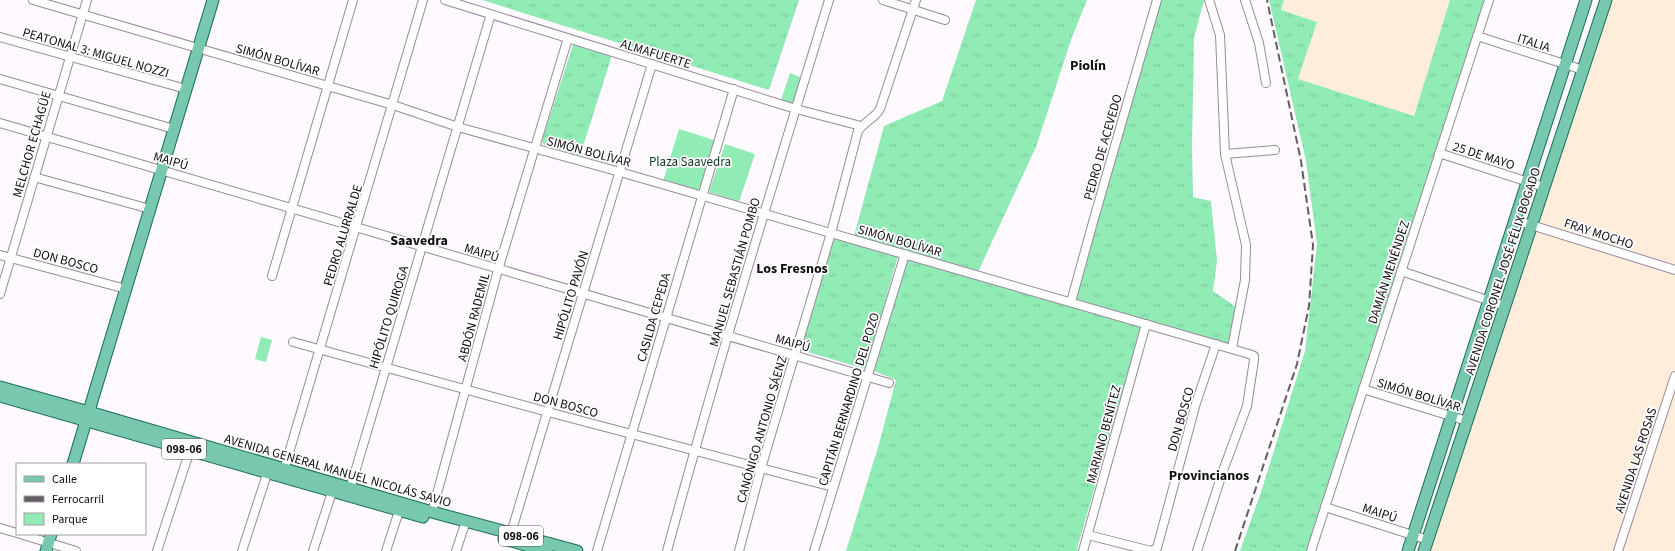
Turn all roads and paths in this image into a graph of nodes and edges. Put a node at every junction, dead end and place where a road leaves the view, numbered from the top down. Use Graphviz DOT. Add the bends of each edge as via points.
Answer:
graph roads {
  1 [pos="33,0"];
  2 [pos="87,0"];
  3 [pos="213,0"];
  4 [pos="353,0"];
  5 [pos="423,0"];
  6 [pos="445,0"];
  7 [pos="829,0"];
  8 [pos="883,0"];
  9 [pos="916,0"];
  10 [pos="1158,0"];
  11 [pos="1209,0"];
  12 [pos="1245,0"];
  13 [pos="1489,0"];
  14 [pos="1586,0"];
  15 [pos="1606,0"];
  16 [pos="913,10"];
  17 [pos="83,13"];
  18 [pos="490,14"];
  19 [pos="945,20"];
  20 [pos="1477,36"];
  21 [pos="0,37"];
  22 [pos="568,38"];
  23 [pos="198,48"];
  24 [pos="70,58"];
  25 [pos="652,64"];
  26 [pos="1565,65"];
  27 [pos="1583,70"];
  28 [pos="0,79"];
  29 [pos="1266,83"];
  30 [pos="326,86"];
  31 [pos="186,89"];
  32 [pos="734,89"];
  33 [pos="58,96"];
  34 [pos="392,105"];
  35 [pos="796,109"];
  36 [pos="0,123"];
  37 [pos="861,126"];
  38 [pos="458,127"];
  39 [pos="174,129"];
  40 [pos="46,136"];
  41 [pos="534,149"];
  42 [pos="1275,150"];
  43 [pos="1439,153"];
  44 [pos="1225,154"];
  45 [pos="162,170"];
  46 [pos="620,172"];
  47 [pos="34,176"];
  48 [pos="1527,182"];
  49 [pos="1544,187"];
  50 [pos="701,196"];
  51 [pos="291,208"];
  52 [pos="150,209"];
  53 [pos="764,214"];
  54 [pos="1515,220"];
  55 [pos="1532,224"];
  56 [pos="357,227"];
  57 [pos="831,233"];
  58 [pos="423,247"];
  59 [pos="905,254"];
  60 [pos="0,255"];
  61 [pos="10,258"];
  62 [pos="498,270"];
  63 [pos="1675,270"];
  64 [pos="1401,271"];
  65 [pos="272,276"];
  66 [pos="126,289"];
  67 [pos="583,293"];
  68 [pos="0,294"];
  69 [pos="1489,300"];
  70 [pos="1071,302"];
  71 [pos="1505,306"];
  72 [pos="665,318"];
  73 [pos="1146,324"];
  74 [pos="728,337"];
  75 [pos="293,342"];
  76 [pos="1216,344"];
  77 [pos="1232,348"];
  78 [pos="320,349"];
  79 [pos="795,355"];
  80 [pos="385,367"];
  81 [pos="867,376"];
  82 [pos="1675,376"];
  83 [pos="889,383"];
  84 [pos="0,387"];
  85 [pos="465,389"];
  86 [pos="1363,389"];
  87 [pos="0,396"];
  88 [pos="1671,399"];
  89 [pos="548,412"];
  90 [pos="88,416"];
  91 [pos="1451,417"];
  92 [pos="1467,421"];
  93 [pos="631,433"];
  94 [pos="190,450"];
  95 [pos="694,451"];
  96 [pos="73,463"];
  97 [pos="761,468"];
  98 [pos="269,469"];
  99 [pos="283,473"];
  100 [pos="833,487"];
  101 [pos="350,489"];
  102 [pos="332,492"];
  103 [pos="1325,507"];
  104 [pos="399,511"];
  105 [pos="432,512"];
  106 [pos="465,525"];
  107 [pos="0,528"];
  108 [pos="16,533"];
  109 [pos="511,533"];
  110 [pos="22,535"];
  111 [pos="1088,535"];
  112 [pos="1413,535"];
  113 [pos="48,542"];
  114 [pos="1426,546"];
  115 [pos="532,549"];
  116 [pos="76,551"];
  117 [pos="157,551"];
  118 [pos="242,551"];
  119 [pos="313,551"];
  120 [pos="386,551"];
  121 [pos="456,551"];
  122 [pos="547,551"];
  123 [pos="577,551"];
  124 [pos="597,551"];
  125 [pos="667,551"];
  126 [pos="739,551"];
  127 [pos="814,551"];
  128 [pos="1083,551"];
  129 [pos="1197,551"];
  130 [pos="1311,551"];
  131 [pos="1408,551"];
  132 [pos="1618,551"];
  1 -- 17 [label="street, SIMÓN BOLÍVAR"];
  2 -- 17 [label="street, MELCHOR ECHAGÜE"];
  3 -- 23 [label="main road"];
  4 -- 30 [label="street"];
  5 -- 34 [label="street, PEDRO ALURRALDE"];
  6 -- 18 [label="street, ALMAFUERTE"];
  7 -- 35 [label="street, MANUEL SEBASTIÁN POMBO"];
  8 -- 16 [label="street"];
  9 -- 16 [label="street"];
  10 -- 70 [label="street, PEDRO DE ACEVEDO"];
  11 -- 44 [label="street" via="1220,34"];
  12 -- 29 [label="street" via="1259,44"];
  13 -- 20 [label="street, DAMIÁN MENÉNDEZ"];
  14 -- 26 [label="main road, AVENIDA CORONEL JOSÉ FÉLIX BOGADO"];
  15 -- 27 [label="main road, AVENIDA CORONEL JOSÉ FÉLIX BOGADO"];
  16 -- 19 [label="street"];
  16 -- 37 [label="street" via="880,109"];
  17 -- 23 [label="street, SIMÓN BOLÍVAR"];
  17 -- 24 [label="street, MELCHOR ECHAGÜE"];
  18 -- 22 [label="street, ALMAFUERTE"];
  18 -- 38 [label="street, HIPÓLITO QUIROGA"];
  20 -- 26 [label="street, ITALIA"];
  20 -- 43 [label="street, DAMIÁN MENÉNDEZ"];
  21 -- 24 [label="street, PEATONAL 3: MIGUEL NOZZI"];
  22 -- 25 [label="street, ALMAFUERTE"];
  22 -- 41 [label="street, ABDÓN RADEMIL"];
  23 -- 30 [label="street, SIMÓN BOLÍVAR"];
  23 -- 31 [label="main road"];
  24 -- 31 [label="street, PEATONAL 3: MIGUEL NOZZI"];
  24 -- 33 [label="street, MELCHOR ECHAGÜE"];
  25 -- 32 [label="street, ALMAFUERTE"];
  25 -- 46 [label="street, HIPÓLITO PAVÓN"];
  26 -- 27 [label="street, ITALIA"];
  26 -- 48 [label="main road, AVENIDA CORONEL JOSÉ FÉLIX BOGADO"];
  27 -- 49 [label="main road, AVENIDA CORONEL JOSÉ FÉLIX BOGADO"];
  28 -- 33 [label="street"];
  30 -- 34 [label="street, SIMÓN BOLÍVAR"];
  30 -- 51 [label="street"];
  31 -- 39 [label="main road"];
  32 -- 35 [label="street, ALMAFUERTE"];
  32 -- 50 [label="street, CASILDA CEPEDA"];
  33 -- 39 [label="street"];
  33 -- 40 [label="street, MELCHOR ECHAGÜE"];
  34 -- 38 [label="street, SIMÓN BOLÍVAR"];
  34 -- 56 [label="street, PEDRO ALURRALDE"];
  35 -- 37 [label="street, ALMAFUERTE"];
  35 -- 53 [label="street, MANUEL SEBASTIÁN POMBO"];
  36 -- 40 [label="street, MAIPÚ"];
  37 -- 57 [label="street, CANÓNIGO ANTONIO SÁENZ"];
  38 -- 41 [label="street, SIMÓN BOLÍVAR"];
  38 -- 58 [label="street, HIPÓLITO QUIROGA"];
  39 -- 45 [label="main road"];
  40 -- 45 [label="street, MAIPÚ"];
  40 -- 47 [label="street, MELCHOR ECHAGÜE"];
  41 -- 46 [label="street, SIMÓN BOLÍVAR"];
  41 -- 62 [label="street, ABDÓN RADEMIL"];
  42 -- 44 [label="street"];
  43 -- 48 [label="street, 25 DE MAYO"];
  43 -- 64 [label="street, DAMIÁN MENÉNDEZ"];
  44 -- 77 [label="street" via="1246,245 1245,280"];
  45 -- 51 [label="street, MAIPÚ"];
  45 -- 52 [label="main road"];
  46 -- 50 [label="street, SIMÓN BOLÍVAR"];
  46 -- 67 [label="street, HIPÓLITO PAVÓN"];
  47 -- 52 [label="street"];
  47 -- 61 [label="street, MELCHOR ECHAGÜE"];
  48 -- 49 [label="street, 25 DE MAYO"];
  48 -- 54 [label="main road, AVENIDA CORONEL JOSÉ FÉLIX BOGADO"];
  49 -- 55 [label="main road, AVENIDA CORONEL JOSÉ FÉLIX BOGADO"];
  50 -- 53 [label="street, SIMÓN BOLÍVAR"];
  50 -- 72 [label="street, CASILDA CEPEDA"];
  51 -- 56 [label="street, MAIPÚ"];
  51 -- 65 [label="street"];
  52 -- 66 [label="main road"];
  53 -- 57 [label="street, SIMÓN BOLÍVAR"];
  53 -- 74 [label="street, MANUEL SEBASTIÁN POMBO"];
  54 -- 55 [label="street, FRAY MOCHO"];
  54 -- 69 [label="main road, AVENIDA CORONEL JOSÉ FÉLIX BOGADO"];
  55 -- 63 [label="street, FRAY MOCHO"];
  55 -- 71 [label="main road, AVENIDA CORONEL JOSÉ FÉLIX BOGADO"];
  56 -- 58 [label="street, MAIPÚ"];
  56 -- 78 [label="street, PEDRO ALURRALDE"];
  57 -- 59 [label="street, SIMÓN BOLÍVAR"];
  57 -- 79 [label="street, CANÓNIGO ANTONIO SÁENZ"];
  58 -- 62 [label="street, MAIPÚ"];
  58 -- 80 [label="street, HIPÓLITO QUIROGA"];
  59 -- 70 [label="street, SIMÓN BOLÍVAR"];
  59 -- 81 [label="street, CAPITÁN BERNARDINO DEL POZO"];
  60 -- 61 [label="street, DON BOSCO"];
  61 -- 66 [label="street, DON BOSCO"];
  61 -- 68 [label="street, MELCHOR ECHAGÜE"];
  62 -- 67 [label="street, MAIPÚ"];
  62 -- 85 [label="street, ABDÓN RADEMIL"];
  64 -- 69 [label="street"];
  64 -- 86 [label="street, DAMIÁN MENÉNDEZ"];
  66 -- 90 [label="main road"];
  67 -- 72 [label="street, MAIPÚ"];
  67 -- 89 [label="street, HIPÓLITO PAVÓN"];
  69 -- 71 [label="street"];
  69 -- 91 [label="main road, AVENIDA CORONEL JOSÉ FÉLIX BOGADO"];
  70 -- 73 [label="street, SIMÓN BOLÍVAR"];
  71 -- 92 [label="main road, AVENIDA CORONEL JOSÉ FÉLIX BOGADO"];
  72 -- 74 [label="street, MAIPÚ"];
  72 -- 93 [label="street, CASILDA CEPEDA"];
  73 -- 76 [label="street, SIMÓN BOLÍVAR"];
  73 -- 111 [label="street, MARIANO BENÍTEZ"];
  74 -- 79 [label="street, MAIPÚ"];
  74 -- 95 [label="street, MANUEL SEBASTIÁN POMBO"];
  75 -- 78 [label="street, DON BOSCO"];
  76 -- 77 [label="street, SIMÓN BOLÍVAR"];
  76 -- 111 [label="street, DON BOSCO" via="1196,403 1157,548 1151,551"];
  77 -- 129 [label="street, SIMÓN BOLÍVAR" via="1254,356 1247,406"];
  78 -- 80 [label="street, DON BOSCO"];
  78 -- 99 [label="street, PEDRO ALURRALDE"];
  79 -- 81 [label="street, MAIPÚ"];
  79 -- 97 [label="street, CANÓNIGO ANTONIO SÁENZ"];
  80 -- 85 [label="street, DON BOSCO"];
  80 -- 101 [label="street, HIPÓLITO QUIROGA"];
  81 -- 83 [label="street, MAIPÚ"];
  81 -- 100 [label="street, CAPITÁN BERNARDINO DEL POZO"];
  82 -- 88 [label="street, AVENIDA LAS ROSAS"];
  84 -- 90 [label="main road, AVENIDA GENERAL MANUEL NICOLÁS SAVIO / 098-06"];
  85 -- 89 [label="street, DON BOSCO"];
  85 -- 105 [label="street, ABDÓN RADEMIL"];
  86 -- 91 [label="street, SIMÓN BOLÍVAR"];
  86 -- 103 [label="street, DAMIÁN MENÉNDEZ"];
  87 -- 90 [label="main road, AVENIDA GENERAL MANUEL NICOLÁS SAVIO / 098-06"];
  88 -- 132 [label="street, AVENIDA LAS ROSAS"];
  89 -- 93 [label="street, DON BOSCO"];
  89 -- 109 [label="street, HIPÓLITO PAVÓN"];
  90 -- 94 [label="main road, AVENIDA GENERAL MANUEL NICOLÁS SAVIO / 098-06"];
  90 -- 96 [label="main road"];
  90 -- 98 [label="main road, AVENIDA GENERAL MANUEL NICOLÁS SAVIO / 098-06"];
  91 -- 92 [label="street, SIMÓN BOLÍVAR"];
  91 -- 112 [label="main road, AVENIDA CORONEL JOSÉ FÉLIX BOGADO"];
  92 -- 114 [label="main road, AVENIDA CORONEL JOSÉ FÉLIX BOGADO"];
  93 -- 95 [label="street, DON BOSCO"];
  93 -- 124 [label="street, CASILDA CEPEDA"];
  94 -- 98 [label="main road, AVENIDA GENERAL MANUEL NICOLÁS SAVIO / 098-06"];
  94 -- 117 [label="street"];
  95 -- 97 [label="street, DON BOSCO"];
  95 -- 125 [label="street, MANUEL SEBASTIÁN POMBO"];
  97 -- 100 [label="street, DON BOSCO"];
  97 -- 126 [label="street, CANÓNIGO ANTONIO SÁENZ"];
  98 -- 99 [label="main road, AVENIDA GENERAL MANUEL NICOLÁS SAVIO / 098-06"];
  98 -- 118 [label="street"];
  99 -- 101 [label="main road, AVENIDA GENERAL MANUEL NICOLÁS SAVIO / 098-06"];
  99 -- 102 [label="main road, AVENIDA GENERAL MANUEL NICOLÁS SAVIO / 098-06"];
  100 -- 127 [label="street, CAPITÁN BERNARDINO DEL POZO"];
  101 -- 105 [label="main road, AVENIDA GENERAL MANUEL NICOLÁS SAVIO / 098-06"];
  102 -- 104 [label="main road, AVENIDA GENERAL MANUEL NICOLÁS SAVIO / 098-06"];
  102 -- 119 [label="street"];
  103 -- 112 [label="street, MAIPÚ"];
  103 -- 130 [label="street, DAMIÁN MENÉNDEZ"];
  104 -- 106 [label="main road, AVENIDA GENERAL MANUEL NICOLÁS SAVIO / 098-06"];
  104 -- 120 [label="street"];
  105 -- 106 [label="main road, AVENIDA GENERAL MANUEL NICOLÁS SAVIO / 098-06"];
  106 -- 109 [label="main road, AVENIDA GENERAL MANUEL NICOLÁS SAVIO / 098-06"];
  106 -- 115 [label="main road, AVENIDA GENERAL MANUEL NICOLÁS SAVIO / 098-06"];
  106 -- 121 [label="street"];
  107 -- 108 [label="street"];
  109 -- 123 [label="main road, AVENIDA GENERAL MANUEL NICOLÁS SAVIO / 098-06"];
  110 -- 113 [label="street"];
  111 -- 128 [label="street, MARIANO BENÍTEZ"];
  112 -- 114 [label="street, MAIPÚ"];
  112 -- 131 [label="main road, AVENIDA CORONEL JOSÉ FÉLIX BOGADO"];
  113 -- 116 [label="street"];
  115 -- 122 [label="main road, AVENIDA GENERAL MANUEL NICOLÁS SAVIO / 098-06"];
}
